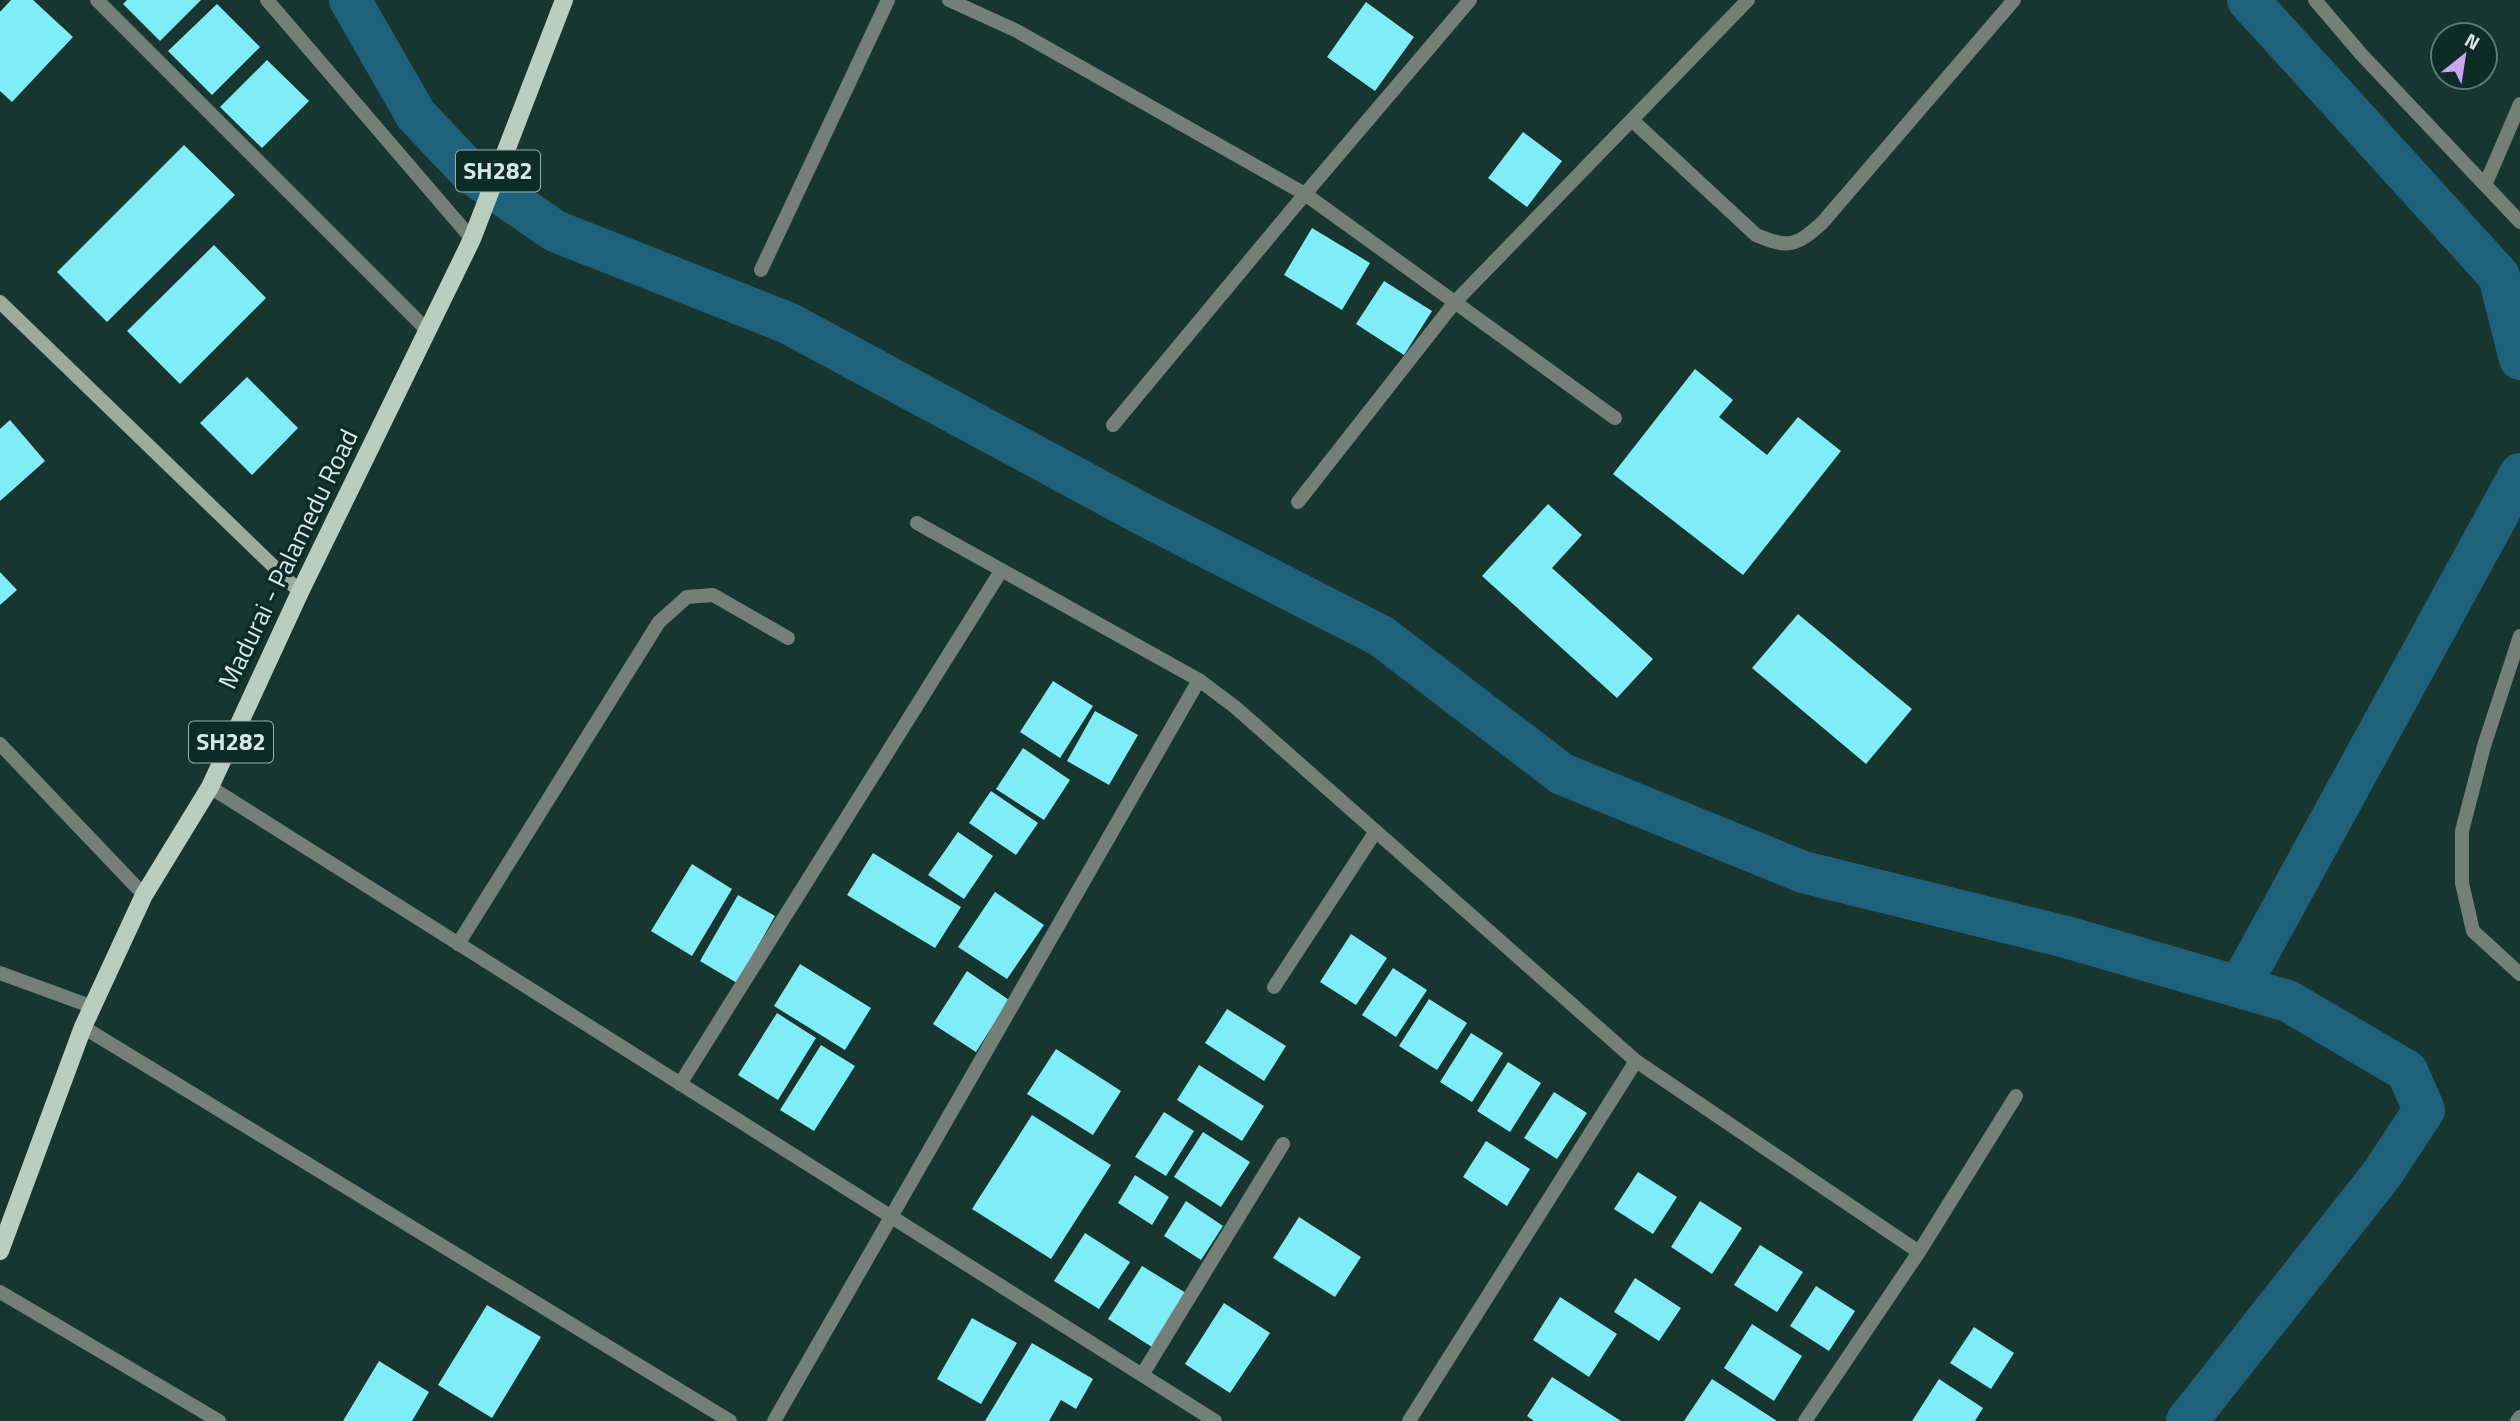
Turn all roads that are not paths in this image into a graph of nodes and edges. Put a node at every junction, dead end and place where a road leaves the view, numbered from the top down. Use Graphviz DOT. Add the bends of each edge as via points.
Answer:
graph roads {
  1 [pos="97,0"];
  2 [pos="267,0"];
  3 [pos="564,0"];
  4 [pos="888,0"];
  5 [pos="948,0"];
  6 [pos="1470,0"];
  7 [pos="1748,0"];
  8 [pos="2014,0"];
  9 [pos="2315,0"];
  10 [pos="2520,104"];
  11 [pos="1632,120"];
  12 [pos="2486,183"];
  13 [pos="1305,194"];
  14 [pos="2520,222"];
  15 [pos="472,238"];
  16 [pos="761,270"];
  17 [pos="0,302"];
  18 [pos="1455,302"];
  19 [pos="428,331"];
  20 [pos="1615,418"];
  21 [pos="1113,425"];
  22 [pos="1298,502"];
  23 [pos="917,523"];
  24 [pos="1002,571"];
  25 [pos="299,592"];
  26 [pos="2520,636"];
  27 [pos="788,638"];
  28 [pos="1199,680"];
  29 [pos="0,744"];
  30 [pos="210,787"];
  31 [pos="1376,831"];
  32 [pos="144,895"];
  33 [pos="458,944"];
  34 [pos="0,973"];
  35 [pos="2520,974"];
  36 [pos="1274,987"];
  37 [pos="93,1007"];
  38 [pos="83,1027"];
  39 [pos="1636,1061"];
  40 [pos="680,1084"];
  41 [pos="2015,1096"];
  42 [pos="1283,1144"];
  43 [pos="892,1217"];
  44 [pos="0,1251"];
  45 [pos="1919,1252"];
  46 [pos="0,1292"];
  47 [pos="1142,1375"];
  48 [pos="2520,1417"];
  49 [pos="219,1421"];
  50 [pos="730,1421"];
  51 [pos="775,1421"];
  52 [pos="1215,1421"];
  53 [pos="1409,1421"];
  54 [pos="1805,1421"];
  55 [pos="2517,1421"];
  1 -- 19 [label="street"];
  2 -- 15 [label="street"];
  3 -- 15 [label="main road, Madurai - Palamedu Road / SH282"];
  4 -- 16 [label="street"];
  5 -- 13 [label="street" via="1017,31"];
  6 -- 13 [label="street"];
  7 -- 11 [label="street"];
  8 -- 11 [label="street" via="1822,223 1801,241 1779,245 1756,235"];
  9 -- 12 [label="street"];
  10 -- 12 [label="street"];
  11 -- 18 [label="street"];
  12 -- 14 [label="street"];
  13 -- 18 [label="street"];
  13 -- 21 [label="street"];
  15 -- 19 [label="main road, Madurai - Palamedu Road / SH282"];
  17 -- 25 [label="main road"];
  18 -- 20 [label="street"];
  18 -- 22 [label="street"];
  19 -- 25 [label="main road, Madurai - Palamedu Road / SH282"];
  23 -- 24 [label="street"];
  24 -- 28 [label="street"];
  24 -- 40 [label="street"];
  25 -- 30 [label="main road, Madurai - Palamedu Road / SH282"];
  26 -- 35 [label="street" via="2462,831 2462,883 2473,931"];
  27 -- 33 [label="street" via="713,595 687,597 659,622"];
  28 -- 31 [label="street"];
  28 -- 43 [label="street"];
  29 -- 32 [label="street"];
  30 -- 32 [label="main road, Madurai - Palamedu Road / SH282"];
  30 -- 33 [label="street"];
  31 -- 36 [label="street"];
  31 -- 39 [label="street"];
  32 -- 37 [label="main road, Madurai - Palamedu Road / SH282"];
  33 -- 40 [label="street"];
  34 -- 37 [label="street"];
  37 -- 38 [label="main road, Madurai - Palamedu Road / SH282"];
  38 -- 44 [label="main road, Madurai - Palamedu Road / SH282"];
  38 -- 50 [label="street"];
  39 -- 45 [label="street"];
  39 -- 53 [label="street"];
  40 -- 43 [label="street"];
  41 -- 45 [label="street"];
  42 -- 47 [label="street"];
  43 -- 47 [label="street"];
  43 -- 51 [label="street"];
  45 -- 54 [label="street"];
  46 -- 49 [label="street"];
  47 -- 52 [label="street"];
  48 -- 55 [label="street"];
}
